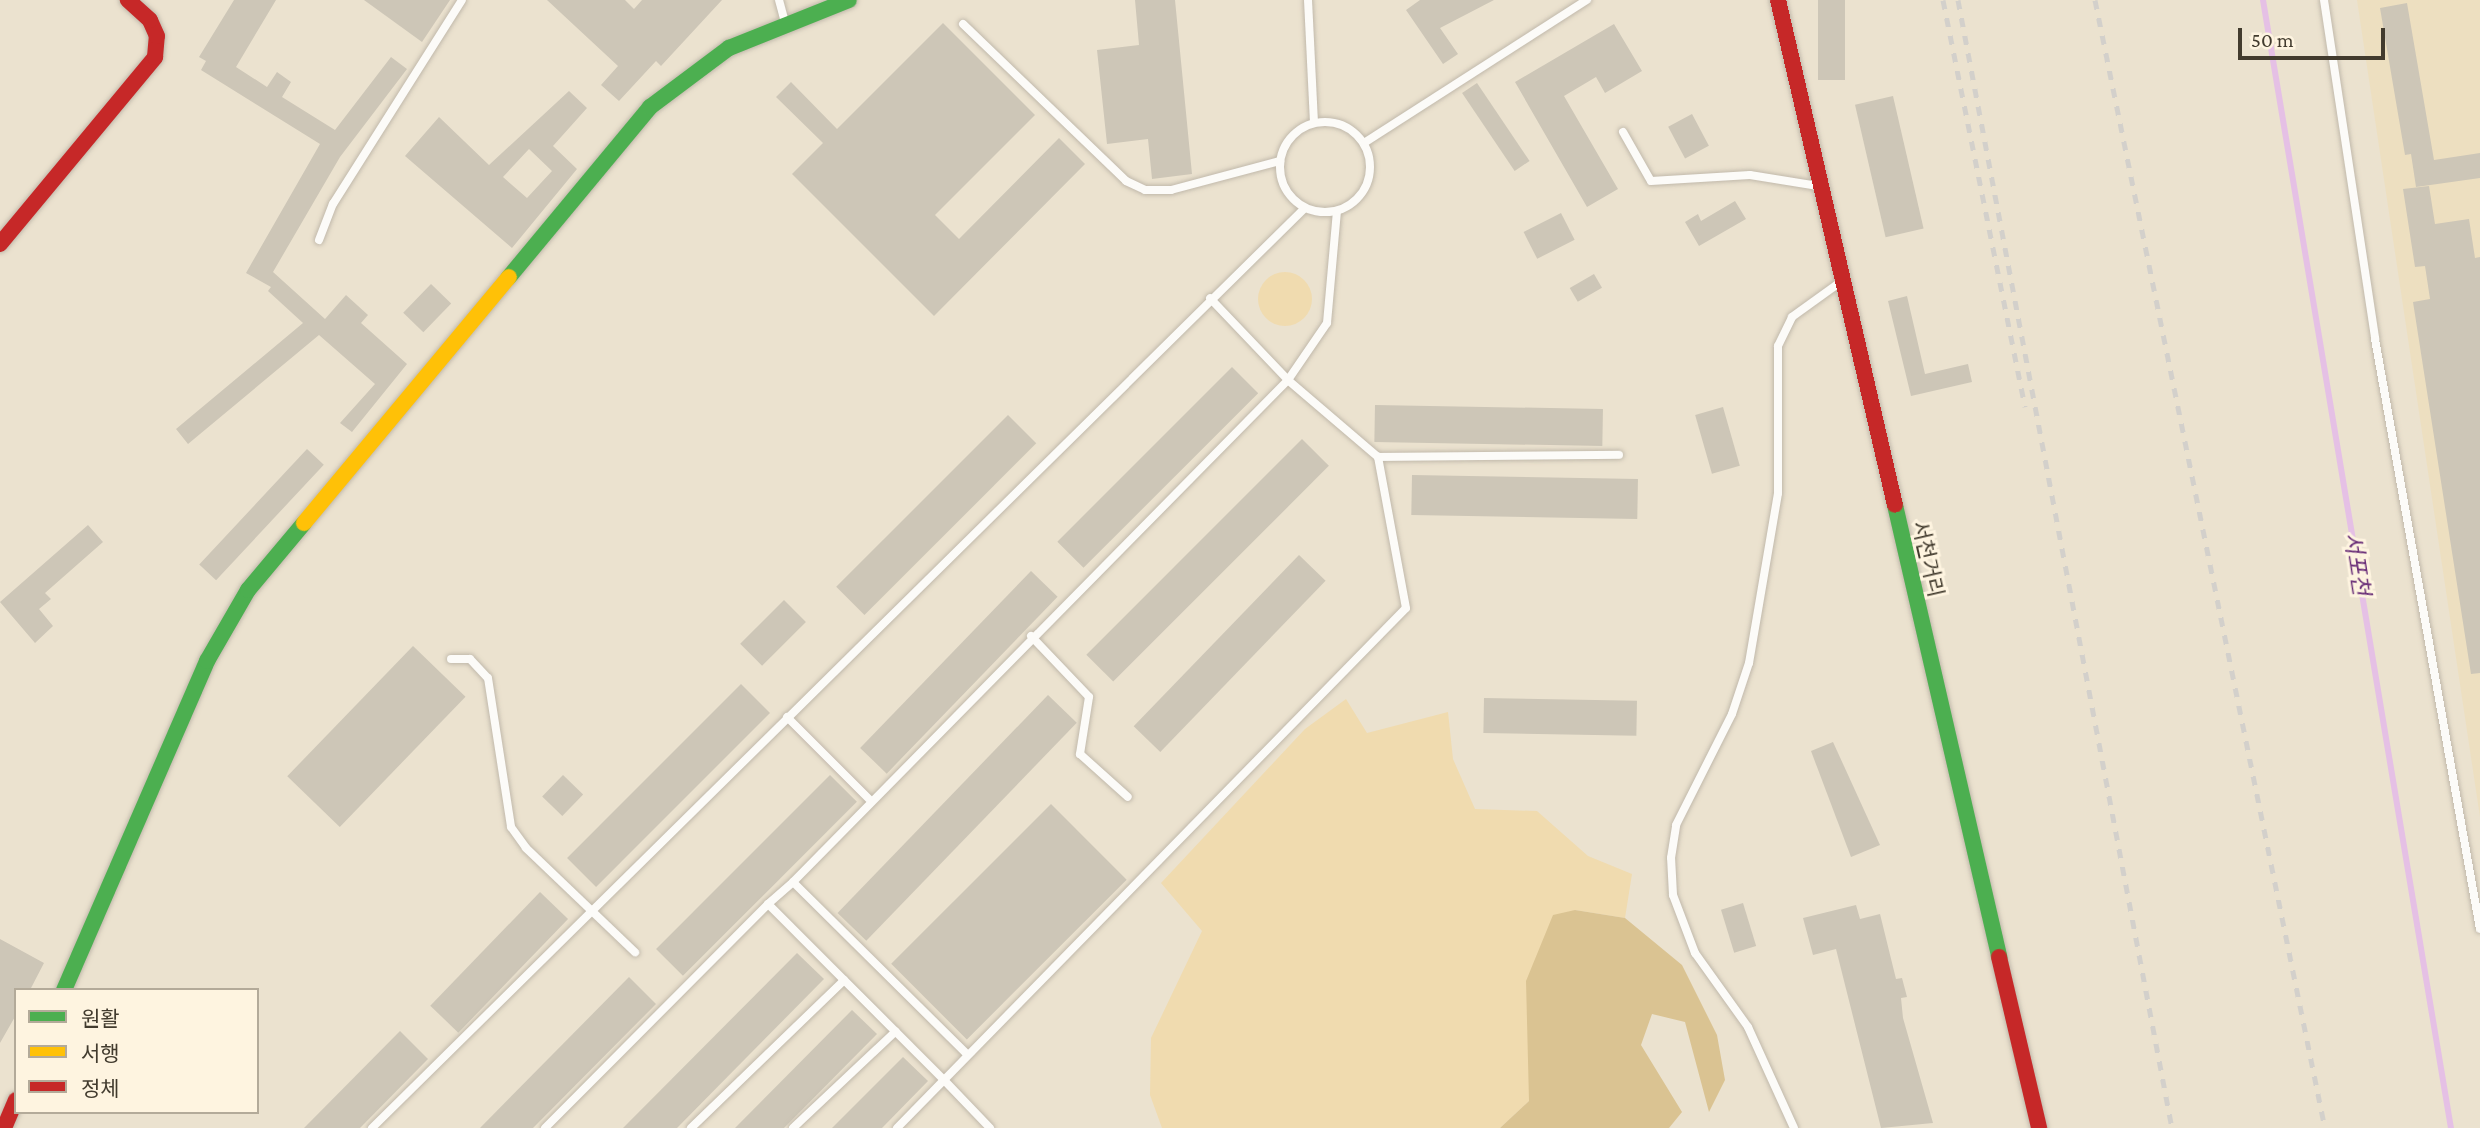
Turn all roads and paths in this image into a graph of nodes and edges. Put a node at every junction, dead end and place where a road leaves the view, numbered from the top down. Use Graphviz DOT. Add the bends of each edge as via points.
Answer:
graph roads {
  1 [pos="128,0"];
  2 [pos="462,0"];
  3 [pos="779,0"];
  4 [pos="849,0"];
  5 [pos="1308,0"];
  6 [pos="1587,0"];
  7 [pos="1778,0"];
  8 [pos="2324,0"];
  9 [pos="963,24"];
  10 [pos="786,25"];
  11 [pos="1314,123"];
  12 [pos="1623,132"];
  13 [pos="1364,143"];
  14 [pos="1280,161"];
  15 [pos="1821,186"];
  16 [pos="1305,208"];
  17 [pos="1337,212"];
  18 [pos="320,240"];
  19 [pos="0,244"];
  20 [pos="1841,282"];
  21 [pos="1210,298"];
  22 [pos="1288,380"];
  23 [pos="1619,456"];
  24 [pos="1378,457"];
  25 [pos="1031,636"];
  26 [pos="451,659"];
  27 [pos="787,717"];
  28 [pos="1128,797"];
  29 [pos="869,799"];
  30 [pos="793,882"];
  31 [pos="768,904"];
  32 [pos="592,910"];
  33 [pos="2480,929"];
  34 [pos="635,952"];
  35 [pos="844,980"];
  36 [pos="65,988"];
  37 [pos="896,1031"];
  38 [pos="966,1053"];
  39 [pos="944,1080"];
  40 [pos="14,1105"];
  41 [pos="4,1128"];
  42 [pos="372,1128"];
  43 [pos="545,1128"];
  44 [pos="691,1128"];
  45 [pos="793,1128"];
  46 [pos="897,1128"];
  47 [pos="990,1128"];
  48 [pos="1794,1128"];
  49 [pos="2039,1128"];
  1 -- 19 [label="street" via="150,20 157,36 155,57"];
  2 -- 18 [label="lane" via="333,204"];
  3 -- 10 [label="lane"];
  4 -- 10 [label="street"];
  5 -- 11 [label="lane"];
  6 -- 13 [label="lane"];
  7 -- 15 [label="street, 서천거리"];
  8 -- 33 [label="lane" via="2375,339"];
  9 -- 14 [label="lane" via="1126,181 1145,190 1171,190"];
  10 -- 36 [label="street" via="729,48 650,107 248,590 207,661"];
  11 -- 13 [label="lane" via="1342,125"];
  11 -- 14 [label="lane" via="1290,138"];
  12 -- 15 [label="lane" via="1651,181 1749,175"];
  13 -- 17 [label="lane" via="1371,170 1361,197"];
  14 -- 16 [label="lane" via="1286,192"];
  15 -- 20 [label="street, 서천거리"];
  16 -- 17 [label="lane"];
  16 -- 21 [label="lane"];
  17 -- 22 [label="lane" via="1326,323"];
  20 -- 48 [label="lane" via="1792,317 1778,346 1778,493 1749,663 1732,714 1676,825 1671,858 1673,895 1695,953 1748,1027"];
  20 -- 49 [label="street, 서천거리"];
  21 -- 22 [label="lane"];
  21 -- 27 [label="lane"];
  22 -- 24 [label="lane"];
  22 -- 25 [label="lane"];
  23 -- 24 [label="lane"];
  24 -- 38 [label="lane" via="1406,608"];
  25 -- 28 [label="lane" via="1089,697 1080,754"];
  25 -- 29 [label="lane"];
  26 -- 32 [label="lane" via="470,659 488,678 511,827 526,848"];
  27 -- 29 [label="lane"];
  27 -- 32 [label="lane"];
  29 -- 30 [label="lane"];
  30 -- 31 [label="lane"];
  30 -- 38 [label="lane"];
  31 -- 35 [label="lane"];
  31 -- 43 [label="lane"];
  32 -- 34 [label="lane"];
  32 -- 42 [label="lane"];
  35 -- 37 [label="lane"];
  35 -- 44 [label="lane"];
  37 -- 39 [label="lane"];
  37 -- 45 [label="lane"];
  38 -- 39 [label="lane"];
  39 -- 46 [label="lane"];
  39 -- 47 [label="lane"];
  40 -- 41 [label="street"];
}
